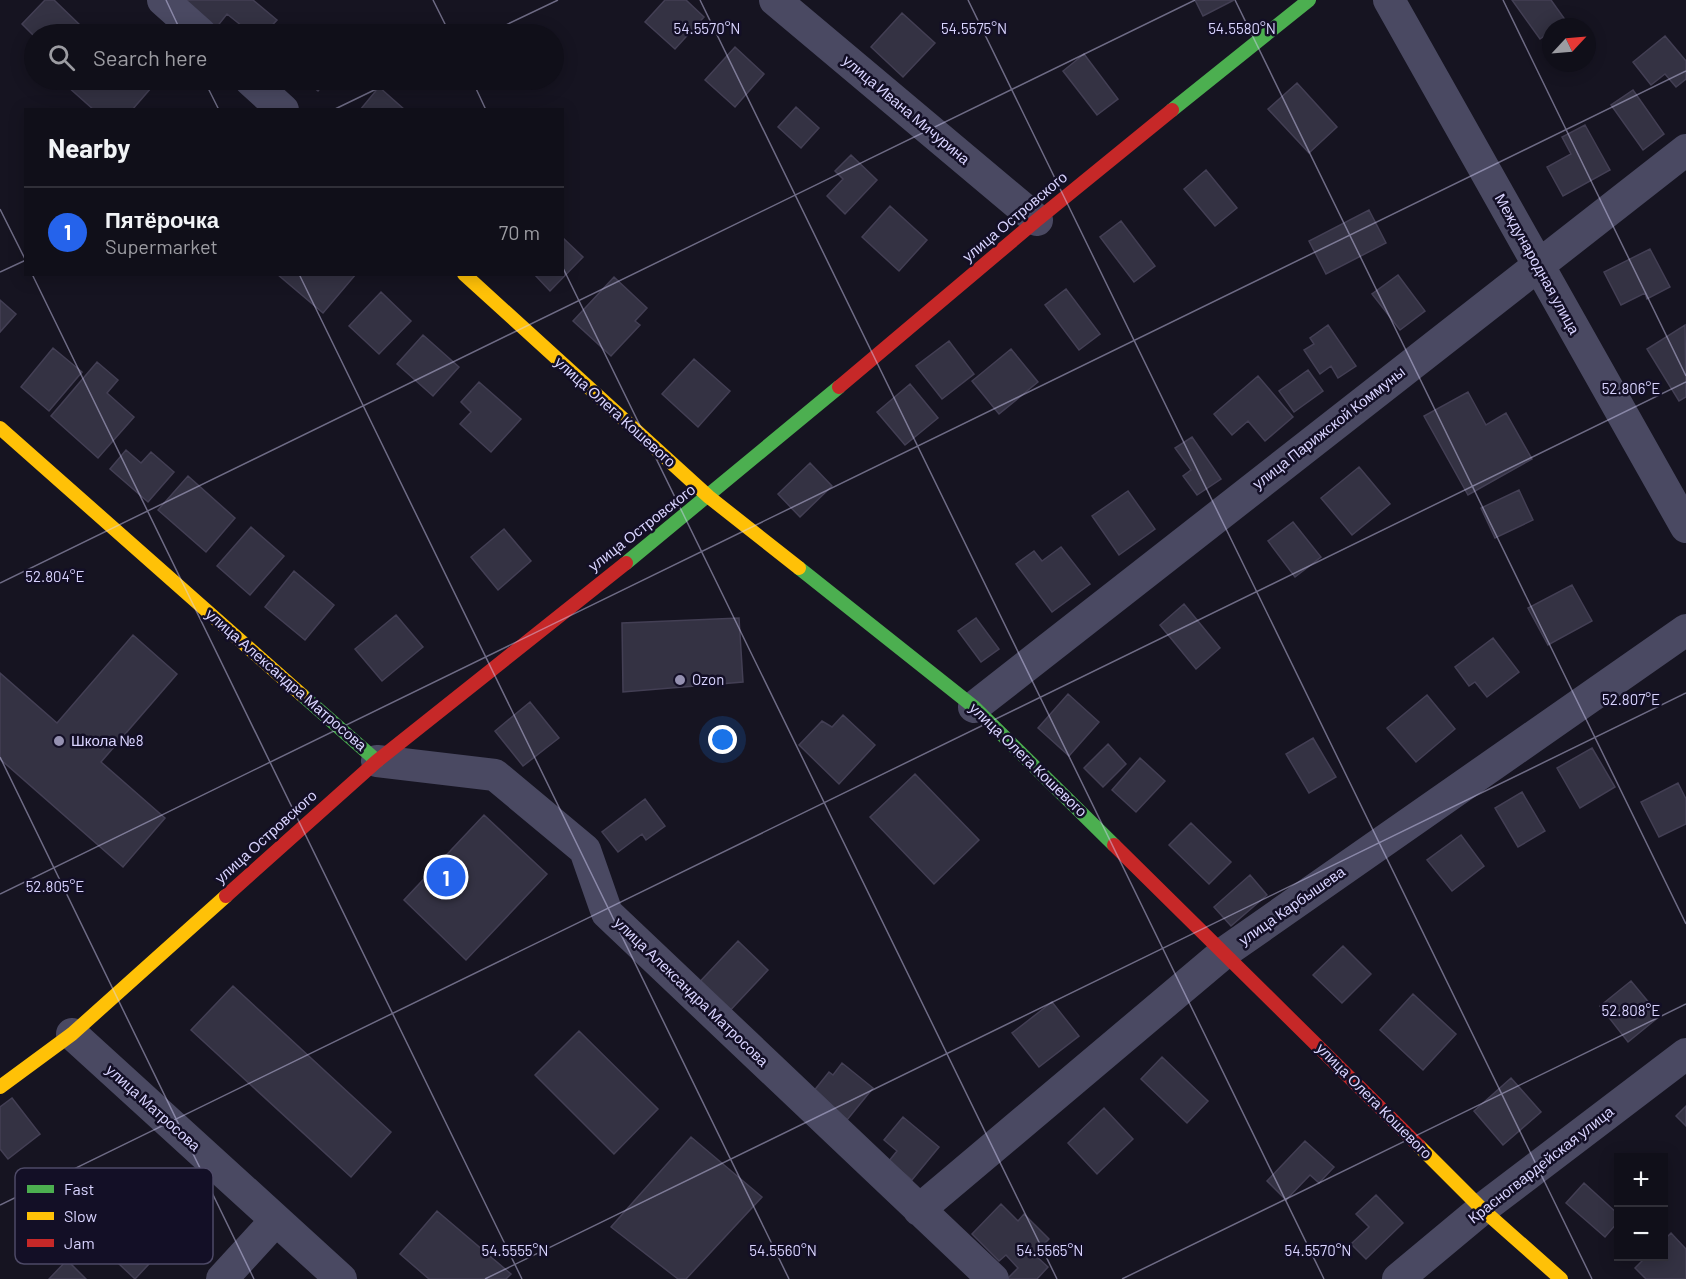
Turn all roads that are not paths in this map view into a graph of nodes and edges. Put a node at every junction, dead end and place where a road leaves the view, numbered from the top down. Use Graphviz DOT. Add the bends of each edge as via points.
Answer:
graph roads {
  1 [pos="163,0"];
  2 [pos="775,0"];
  3 [pos="1309,0"];
  4 [pos="1389,0"];
  5 [pos="190,24"];
  6 [pos="261,90"];
  7 [pos="281,108"];
  8 [pos="1686,150"];
  9 [pos="1037,220"];
  10 [pos="1537,264"];
  11 [pos="466,276"];
  12 [pos="0,428"];
  13 [pos="708,497"];
  14 [pos="1686,527"];
  15 [pos="1686,630"];
  16 [pos="974,707"];
  17 [pos="376,760"];
  18 [pos="1225,952"];
  19 [pos="72,1034"];
  20 [pos="1686,1054"];
  21 [pos="0,1087"];
  22 [pos="1482,1209"];
  23 [pos="920,1210"];
  24 [pos="276,1220"];
  25 [pos="222,1279"];
  26 [pos="341,1279"];
  27 [pos="993,1279"];
  28 [pos="1398,1279"];
  29 [pos="1561,1279"];
  1 -- 5 [label="street"];
  2 -- 9 [label="street, улица Ивана Мичурина"];
  3 -- 9 [label="street, улица Островского"];
  4 -- 10 [label="street, Международная улица"];
  6 -- 7 [label="street"];
  8 -- 10 [label="street, улица Парижской Коммуны"];
  9 -- 13 [label="street, улица Островского"];
  10 -- 14 [label="street, Международная улица"];
  10 -- 16 [label="street, улица Парижской Коммуны"];
  11 -- 13 [label="street, улица Олега Кошевого"];
  12 -- 17 [label="street, улица Александра Матросова"];
  13 -- 16 [label="street, улица Олега Кошевого"];
  13 -- 17 [label="street, улица Островского"];
  15 -- 18 [label="street, улица Карбышева"];
  16 -- 18 [label="street, улица Олега Кошевого"];
  17 -- 19 [label="street, улица Островского"];
  17 -- 23 [label="street, улица Александра Матросова" via="495,775 585,850 608,913"];
  18 -- 22 [label="street, улица Олега Кошевого"];
  18 -- 23 [label="street, улица Карбышева"];
  19 -- 21 [label="street, улица Островского"];
  19 -- 24 [label="street, улица Матросова"];
  20 -- 22 [label="street, Красногвардейская улица"];
  22 -- 28 [label="street, Красногвардейская улица"];
  22 -- 29 [label="street, улица Олега Кошевого"];
  23 -- 27 [label="street, улица Александра Матросова"];
  24 -- 25 [label="street"];
  24 -- 26 [label="street, улица Матросова"];
}
